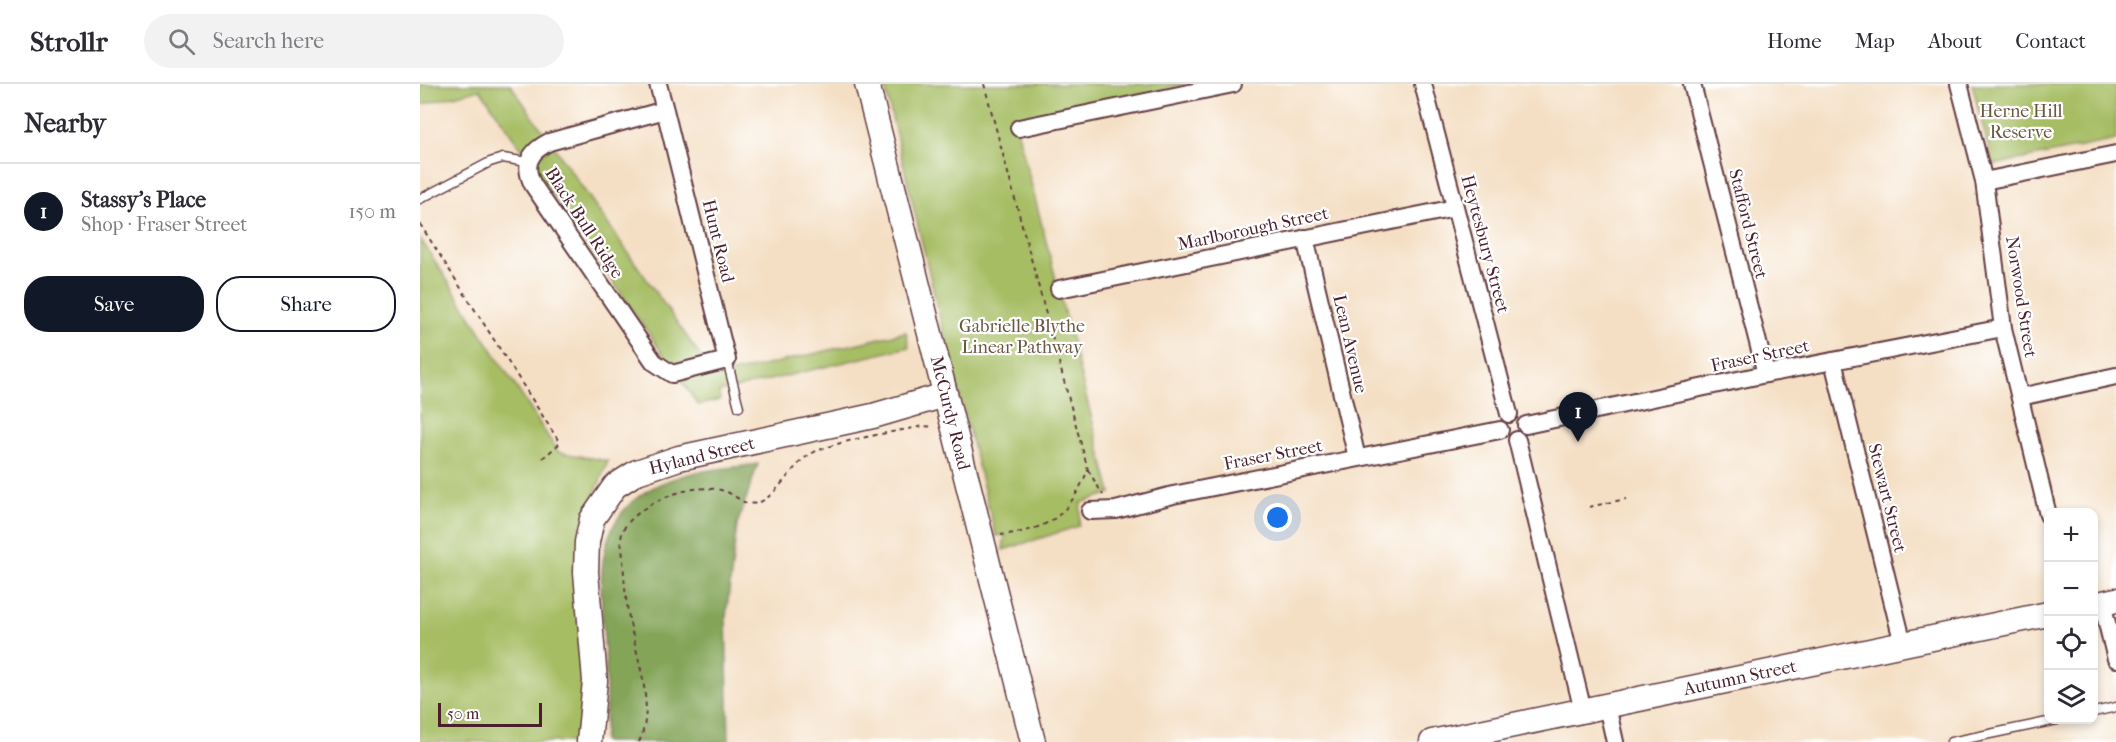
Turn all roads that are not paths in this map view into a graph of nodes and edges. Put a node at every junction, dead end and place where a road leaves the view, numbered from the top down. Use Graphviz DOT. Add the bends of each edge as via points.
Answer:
graph roads {
  1 [pos="658,84"];
  2 [pos="867,84"];
  3 [pos="1233,84"];
  4 [pos="1423,84"];
  5 [pos="1692,84"];
  6 [pos="1959,84"];
  7 [pos="665,110"];
  8 [pos="1019,128"];
  9 [pos="2116,154"];
  10 [pos="527,162"];
  11 [pos="1984,181"];
  12 [pos="420,199"];
  13 [pos="1455,208"];
  14 [pos="1305,238"];
  15 [pos="1059,289"];
  16 [pos="2003,328"];
  17 [pos="727,360"];
  18 [pos="1833,361"];
  19 [pos="1766,374"];
  20 [pos="2116,376"];
  21 [pos="945,395"];
  22 [pos="2020,397"];
  23 [pos="739,407"];
  24 [pos="1509,414"];
  25 [pos="1526,425"];
  26 [pos="1500,429"];
  27 [pos="1517,440"];
  28 [pos="1357,458"];
  29 [pos="2047,508"];
  30 [pos="1090,510"];
  31 [pos="2104,602"];
  32 [pos="2044,615"];
  33 [pos="1903,644"];
  34 [pos="2116,658"];
  35 [pos="1607,706"];
  36 [pos="2116,707"];
  37 [pos="1583,711"];
  38 [pos="2098,711"];
  39 [pos="2044,723"];
  40 [pos="589,742"];
  41 [pos="1033,742"];
  42 [pos="1432,742"];
  43 [pos="1615,742"];
  44 [pos="1952,742"];
  1 -- 7 [label="street, Hunt Road"];
  2 -- 21 [label="street, McCurdy Road"];
  3 -- 8 [label="street"];
  4 -- 13 [label="street, Heytesbury Street"];
  5 -- 19 [label="street, Stafford Street"];
  6 -- 11 [label="street, Norwood Street"];
  7 -- 10 [label="street, Black Bull Ridge" via="549,142 537,147"];
  7 -- 17 [label="street, Hunt Road"];
  9 -- 11 [label="street"];
  10 -- 12 [label="lane" via="503,158 490,162"];
  10 -- 17 [label="street, Black Bull Ridge" via="533,185 654,362 672,374"];
  11 -- 16 [label="street, Norwood Street"];
  13 -- 14 [label="street, Marlborough Street"];
  13 -- 24 [label="street, Heytesbury Street"];
  14 -- 15 [label="street, Marlborough Street"];
  14 -- 28 [label="street, Lean Avenue"];
  16 -- 18 [label="street, Fraser Street"];
  16 -- 22 [label="street, Norwood Street"];
  17 -- 23 [label="lane, Hunt Road"];
  18 -- 19 [label="street, Fraser Street"];
  18 -- 33 [label="street, Stewart Street"];
  19 -- 25 [label="street, Fraser Street"];
  20 -- 22 [label="street"];
  21 -- 40 [label="street, Hyland Street" via="873,416 679,458 637,472 615,486 592,519 587,542 596,681"];
  21 -- 41 [label="street, McCurdy Road"];
  22 -- 29 [label="street, Norwood Street"];
  24 -- 25 [label="street" via="1518,414"];
  24 -- 26 [label="street"];
  25 -- 27 [label="street" via="1523,436"];
  26 -- 27 [label="street" via="1508,440"];
  26 -- 28 [label="street, Fraser Street"];
  27 -- 37 [label="street"];
  28 -- 30 [label="street, Fraser Street" via="1116,510"];
  31 -- 34 [label="street"];
  32 -- 33 [label="street, Autumn Street"];
  33 -- 35 [label="street, Autumn Street"];
  35 -- 37 [label="street, Autumn Street"];
  35 -- 43 [label="street"];
  36 -- 38 [label="lane"];
  37 -- 42 [label="street, Autumn Street"];
  39 -- 44 [label="lane"];
}
